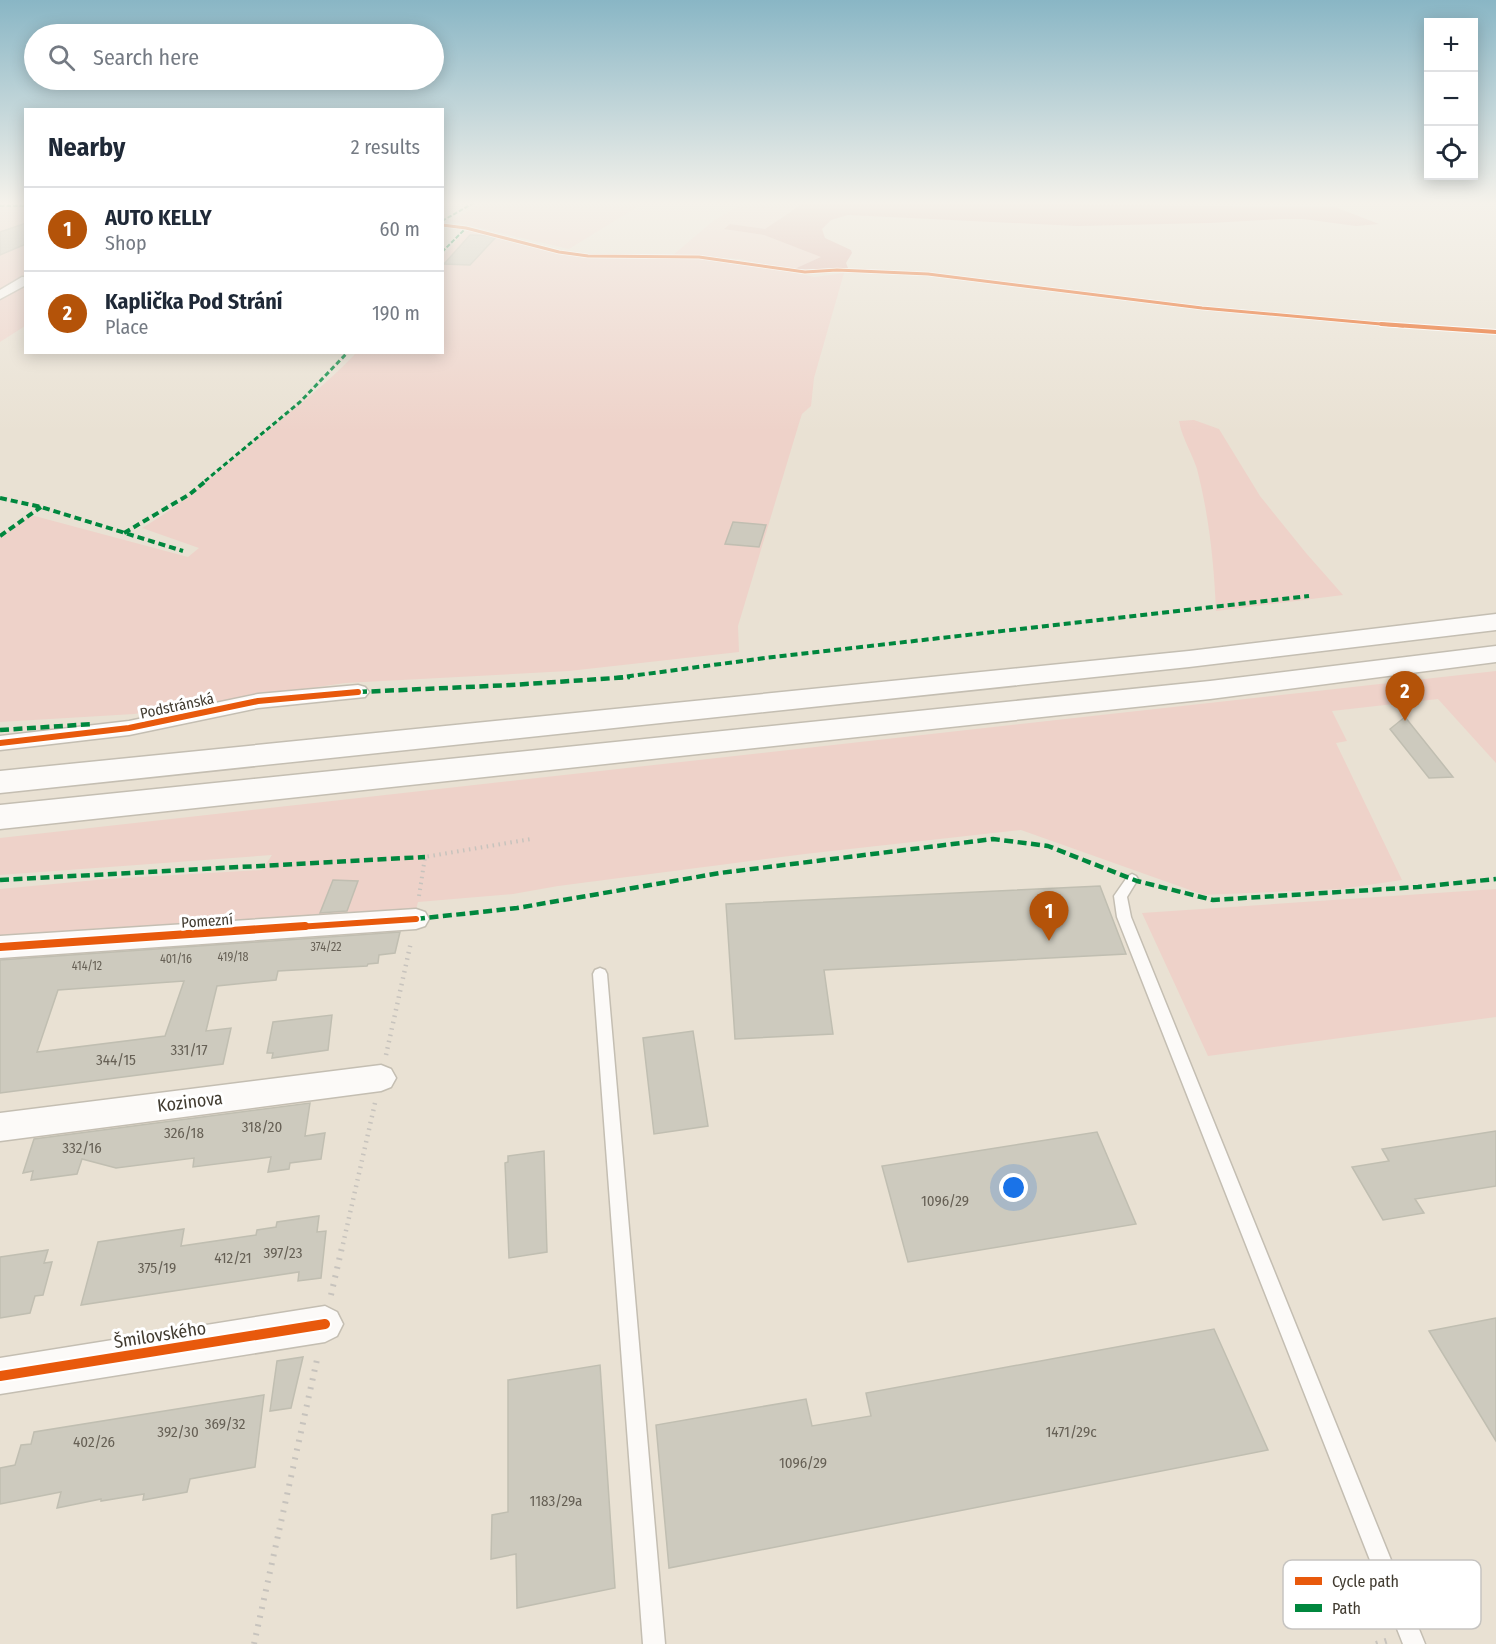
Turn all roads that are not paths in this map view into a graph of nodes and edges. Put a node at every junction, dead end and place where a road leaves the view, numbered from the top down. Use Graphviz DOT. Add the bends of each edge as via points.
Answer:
graph roads {
  1 [pos="24,281"];
  2 [pos="0,295"];
  3 [pos="1496,622"];
  4 [pos="1496,654"];
  5 [pos="358,692"];
  6 [pos="0,742"];
  7 [pos="0,782"];
  8 [pos="0,817"];
  9 [pos="1132,879"];
  10 [pos="416,919"];
  11 [pos="0,947"];
  12 [pos="600,974"];
  13 [pos="381,1078"];
  14 [pos="0,1127"];
  15 [pos="325,1324"];
  16 [pos="0,1376"];
  17 [pos="1380,1560"];
  18 [pos="1408,1629"];
  19 [pos="654,1644"];
  20 [pos="1414,1644"];
  1 -- 2 [label="street"];
  3 -- 7 [label="highway" via="1189,659"];
  4 -- 8 [label="highway" via="1210,690"];
  5 -- 6 [label="street, Podstránská" via="258,701 129,728"];
  9 -- 17 [label="lane" via="1120,896 1124,917"];
  10 -- 11 [label="street, Pomezní"];
  12 -- 19 [label="lane"];
  13 -- 14 [label="street, Kozinova"];
  15 -- 16 [label="street, Šmilovského"];
  18 -- 20 [label="lane"];
}
